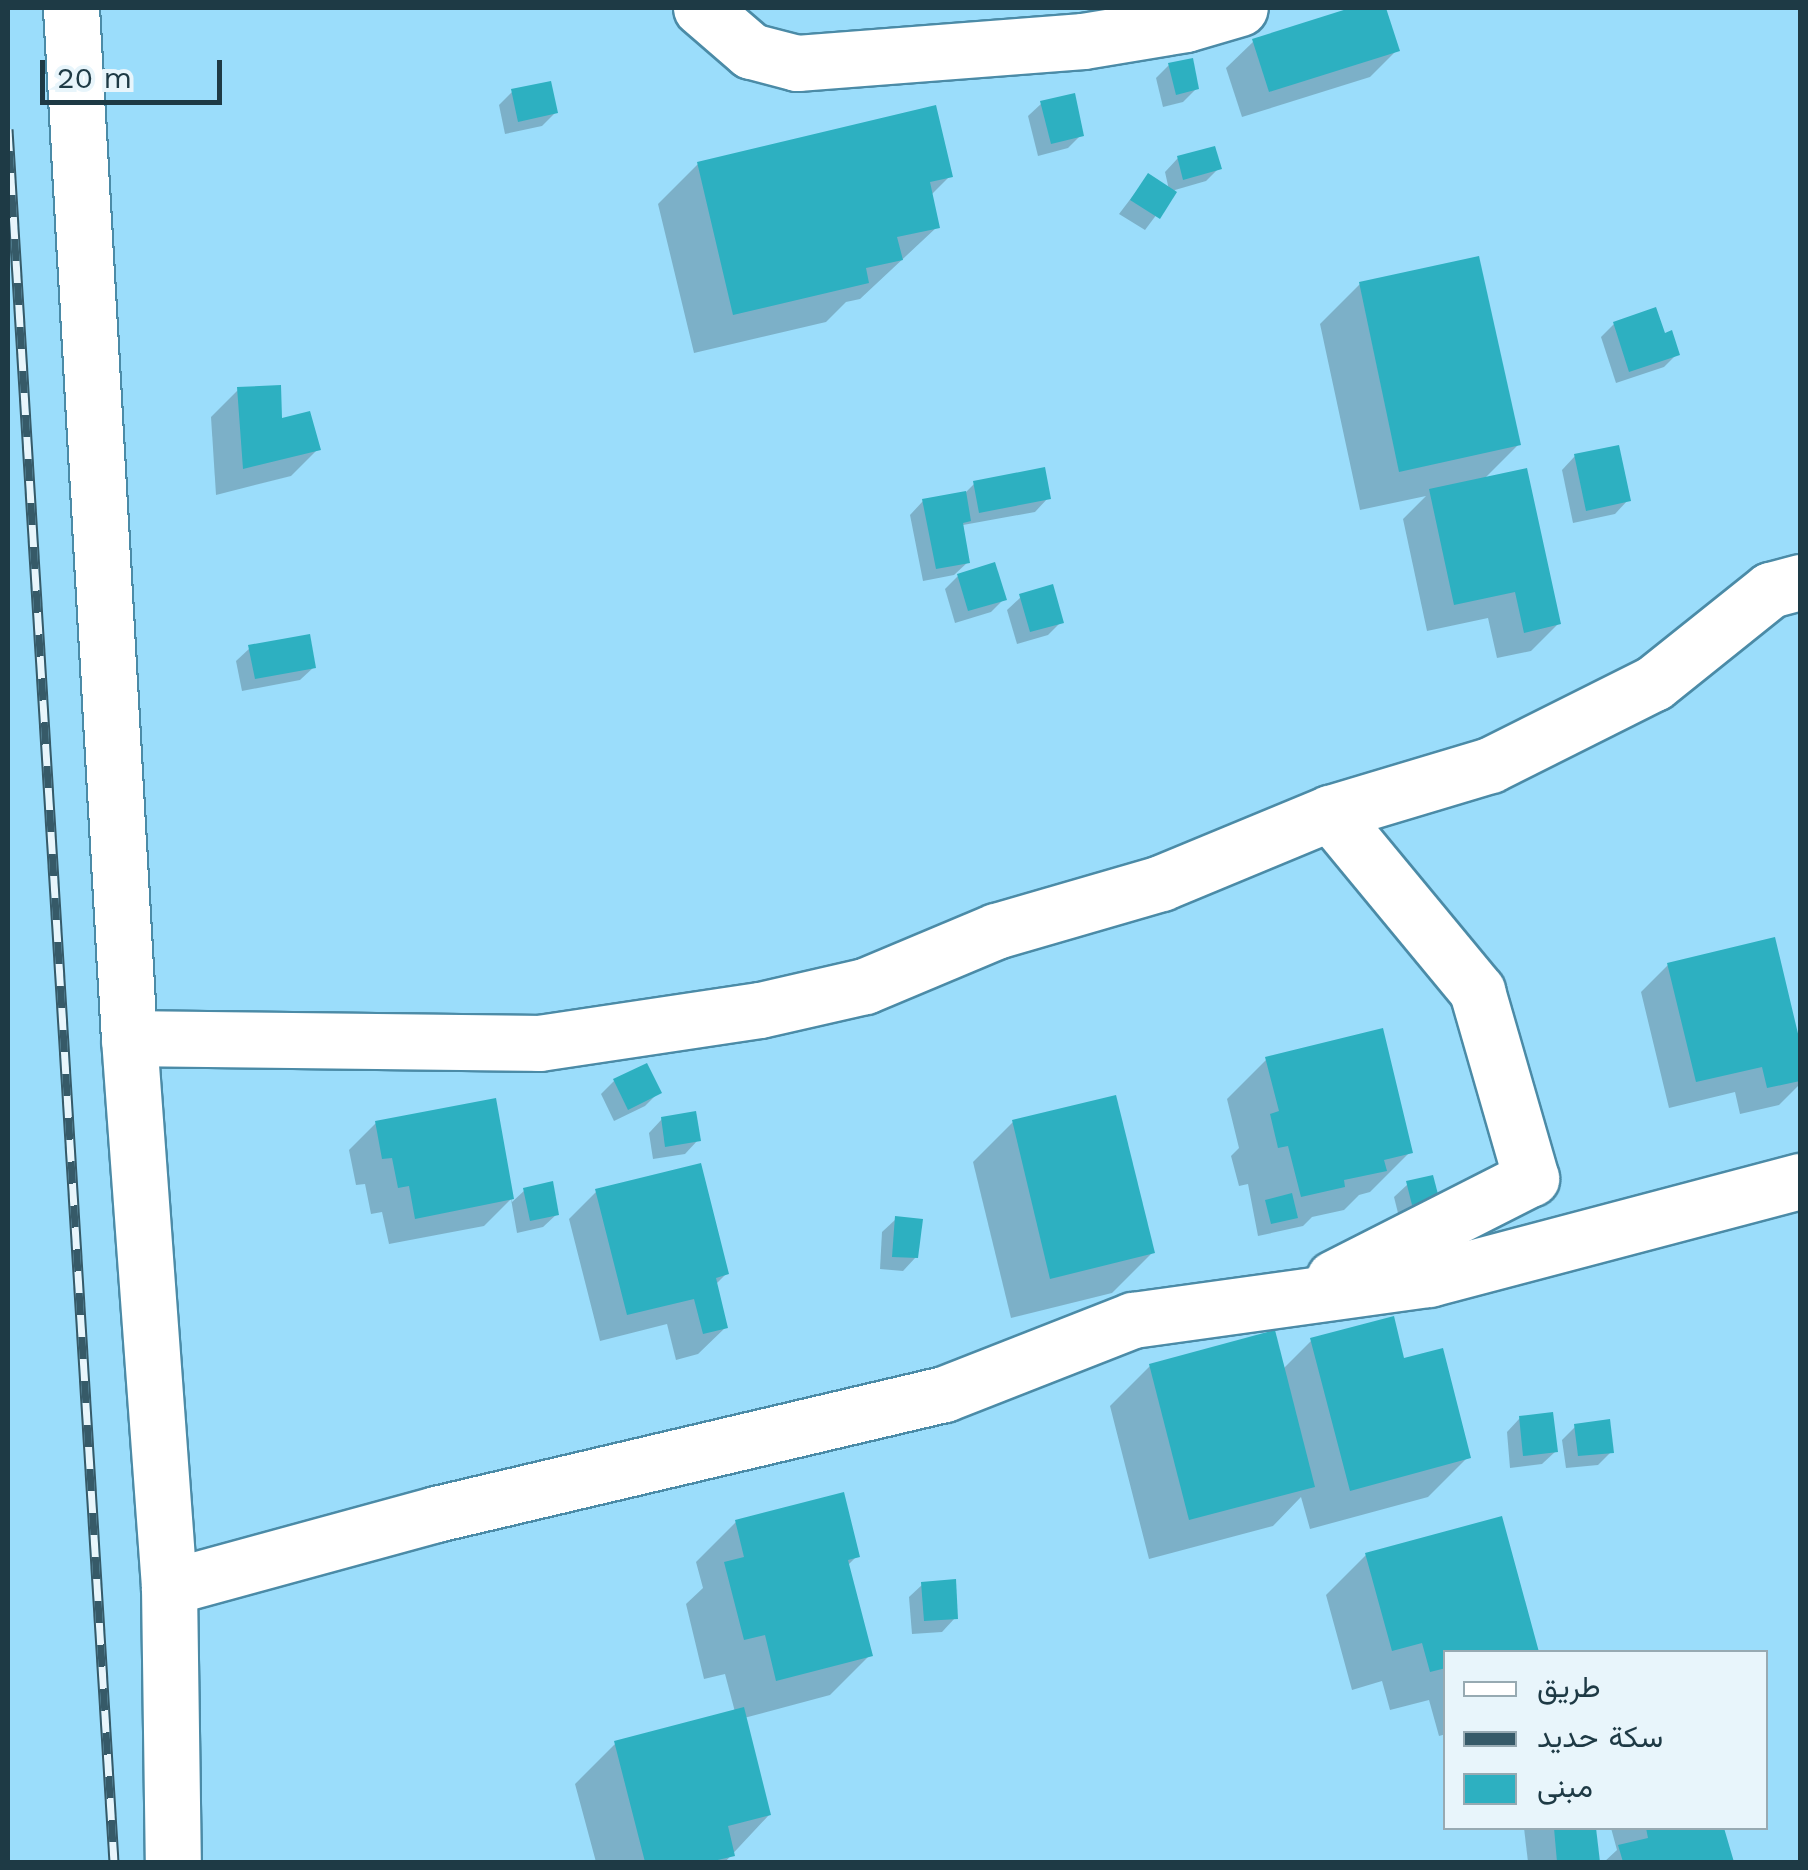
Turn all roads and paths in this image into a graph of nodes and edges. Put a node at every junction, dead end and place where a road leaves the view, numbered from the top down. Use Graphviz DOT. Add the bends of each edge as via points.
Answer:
graph roads {
  1 [pos="71,8"];
  2 [pos="701,8"];
  3 [pos="1240,8"];
  4 [pos="1800,582"];
  5 [pos="1330,813"];
  6 [pos="129,1038"];
  7 [pos="1800,1180"];
  8 [pos="1286,1302"];
  9 [pos="169,1588"];
  10 [pos="173,1862"];
  1 -- 6 [label="street"];
  2 -- 3 [label="street" via="751,52 797,63 1083,42"];
  4 -- 5 [label="street" via="1770,590 1654,683 1506,757"];
  5 -- 6 [label="street" via="1161,883 996,930 866,986 760,1010 539,1044"];
  5 -- 8 [label="street" via="1476,992 1531,1178"];
  6 -- 9 [label="street"];
  7 -- 8 [label="street" via="1428,1279"];
  8 -- 9 [label="street" via="1133,1320 944,1394 436,1514"];
  9 -- 10 [label="street"];
}
